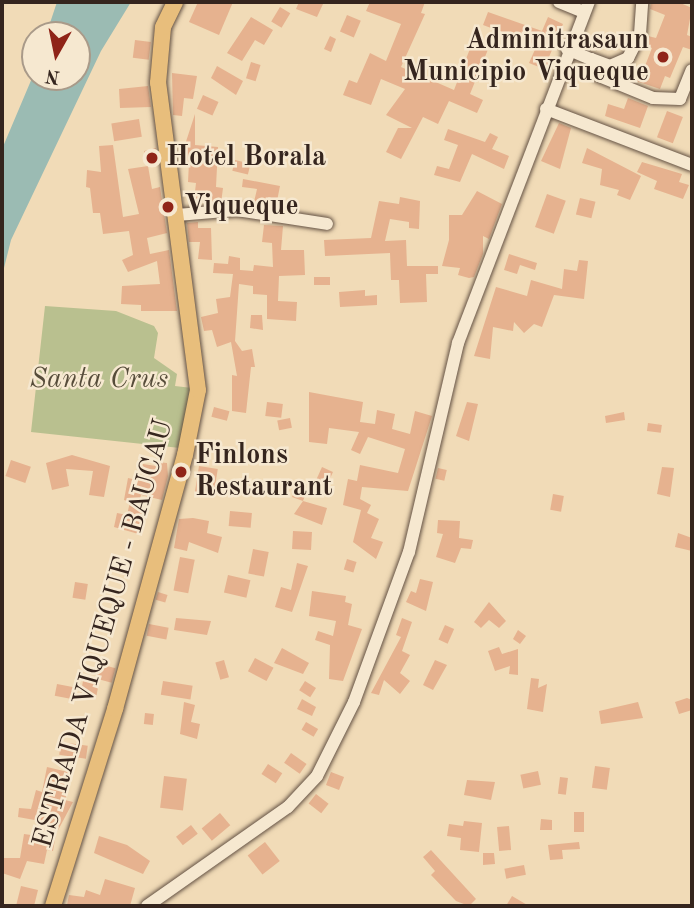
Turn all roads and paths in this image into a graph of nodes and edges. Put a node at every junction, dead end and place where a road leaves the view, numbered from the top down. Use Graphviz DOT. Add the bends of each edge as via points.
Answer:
graph roads {
  1 [pos="175,2"];
  2 [pos="559,2"];
  3 [pos="642,2"];
  4 [pos="586,7"];
  5 [pos="567,49"];
  6 [pos="591,59"];
  7 [pos="692,70"];
  8 [pos="546,108"];
  9 [pos="692,165"];
  10 [pos="177,215"];
  11 [pos="327,224"];
  12 [pos="53,906"];
  13 [pos="149,906"];
  1 -- 10 [label="main road, ESTRADA VIQUEQUE - BAUCAU" via="163,27 158,83"];
  2 -- 4 [label="street"];
  3 -- 6 [label="street" via="640,34 628,58 610,66"];
  4 -- 5 [label="street"];
  5 -- 6 [label="street"];
  5 -- 8 [label="street"];
  6 -- 7 [label="street" via="599,76 653,98 680,99"];
  8 -- 9 [label="street"];
  8 -- 13 [label="street" via="457,344 409,552 354,702 317,776 288,807"];
  10 -- 11 [label="street" via="237,210"];
  10 -- 12 [label="main road, ESTRADA VIQUEQUE - BAUCAU" via="198,390 115,709"];
}
